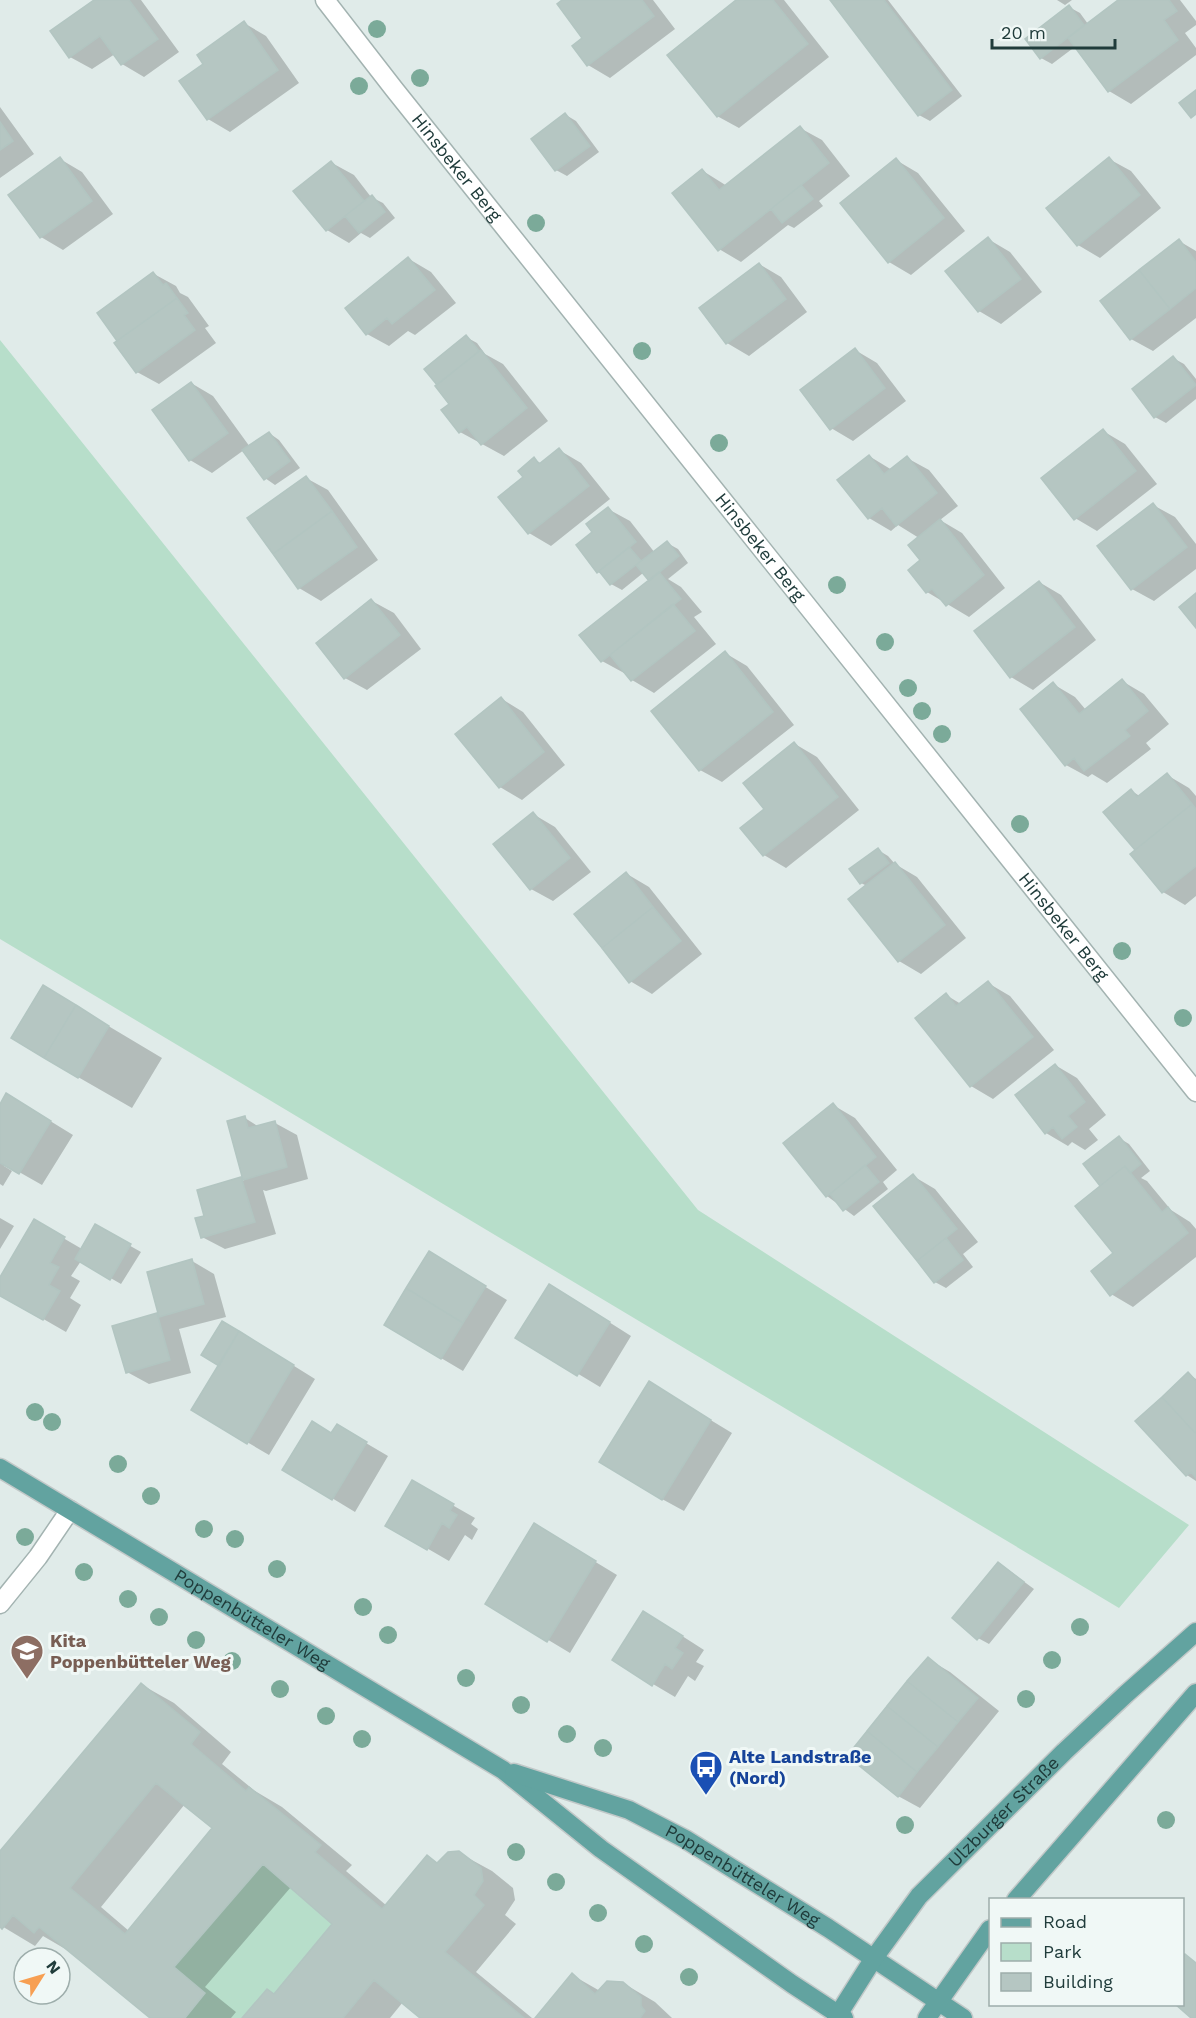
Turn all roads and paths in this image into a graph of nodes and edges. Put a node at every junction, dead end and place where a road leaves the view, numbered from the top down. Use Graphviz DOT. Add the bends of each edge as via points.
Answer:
graph roads {
  1 [pos="325,0"];
  2 [pos="1196,1092"];
  3 [pos="0,1468"];
  4 [pos="70,1510"];
  5 [pos="0,1604"];
  6 [pos="1196,1632"];
  7 [pos="1196,1693"];
  8 [pos="503,1770"];
  9 [pos="1017,1898"];
  10 [pos="989,1930"];
  11 [pos="874,1958"];
  12 [pos="938,2002"];
  13 [pos="839,2017"];
  14 [pos="927,2018"];
  15 [pos="963,2018"];
  1 -- 2 [label="street, Hinsbeker Berg"];
  3 -- 4 [label="main road, Poppenbütteler Weg"];
  4 -- 5 [label="street"];
  4 -- 8 [label="main road, Poppenbütteler Weg"];
  6 -- 11 [label="main road, Ulzburger Straße" via="1095,1723 926,1889"];
  7 -- 9 [label="main road"];
  8 -- 11 [label="main road, Poppenbütteler Weg" via="629,1810 685,1839"];
  8 -- 13 [label="main road, Poppenbütteler Weg" via="601,1849"];
  10 -- 12 [label="main road"];
  11 -- 12 [label="main road, Poppenbütteler Weg"];
  11 -- 13 [label="main road, Ulzburger Straße"];
  12 -- 14 [label="main road"];
  12 -- 15 [label="main road, Poppenbütteler Weg"];
}
